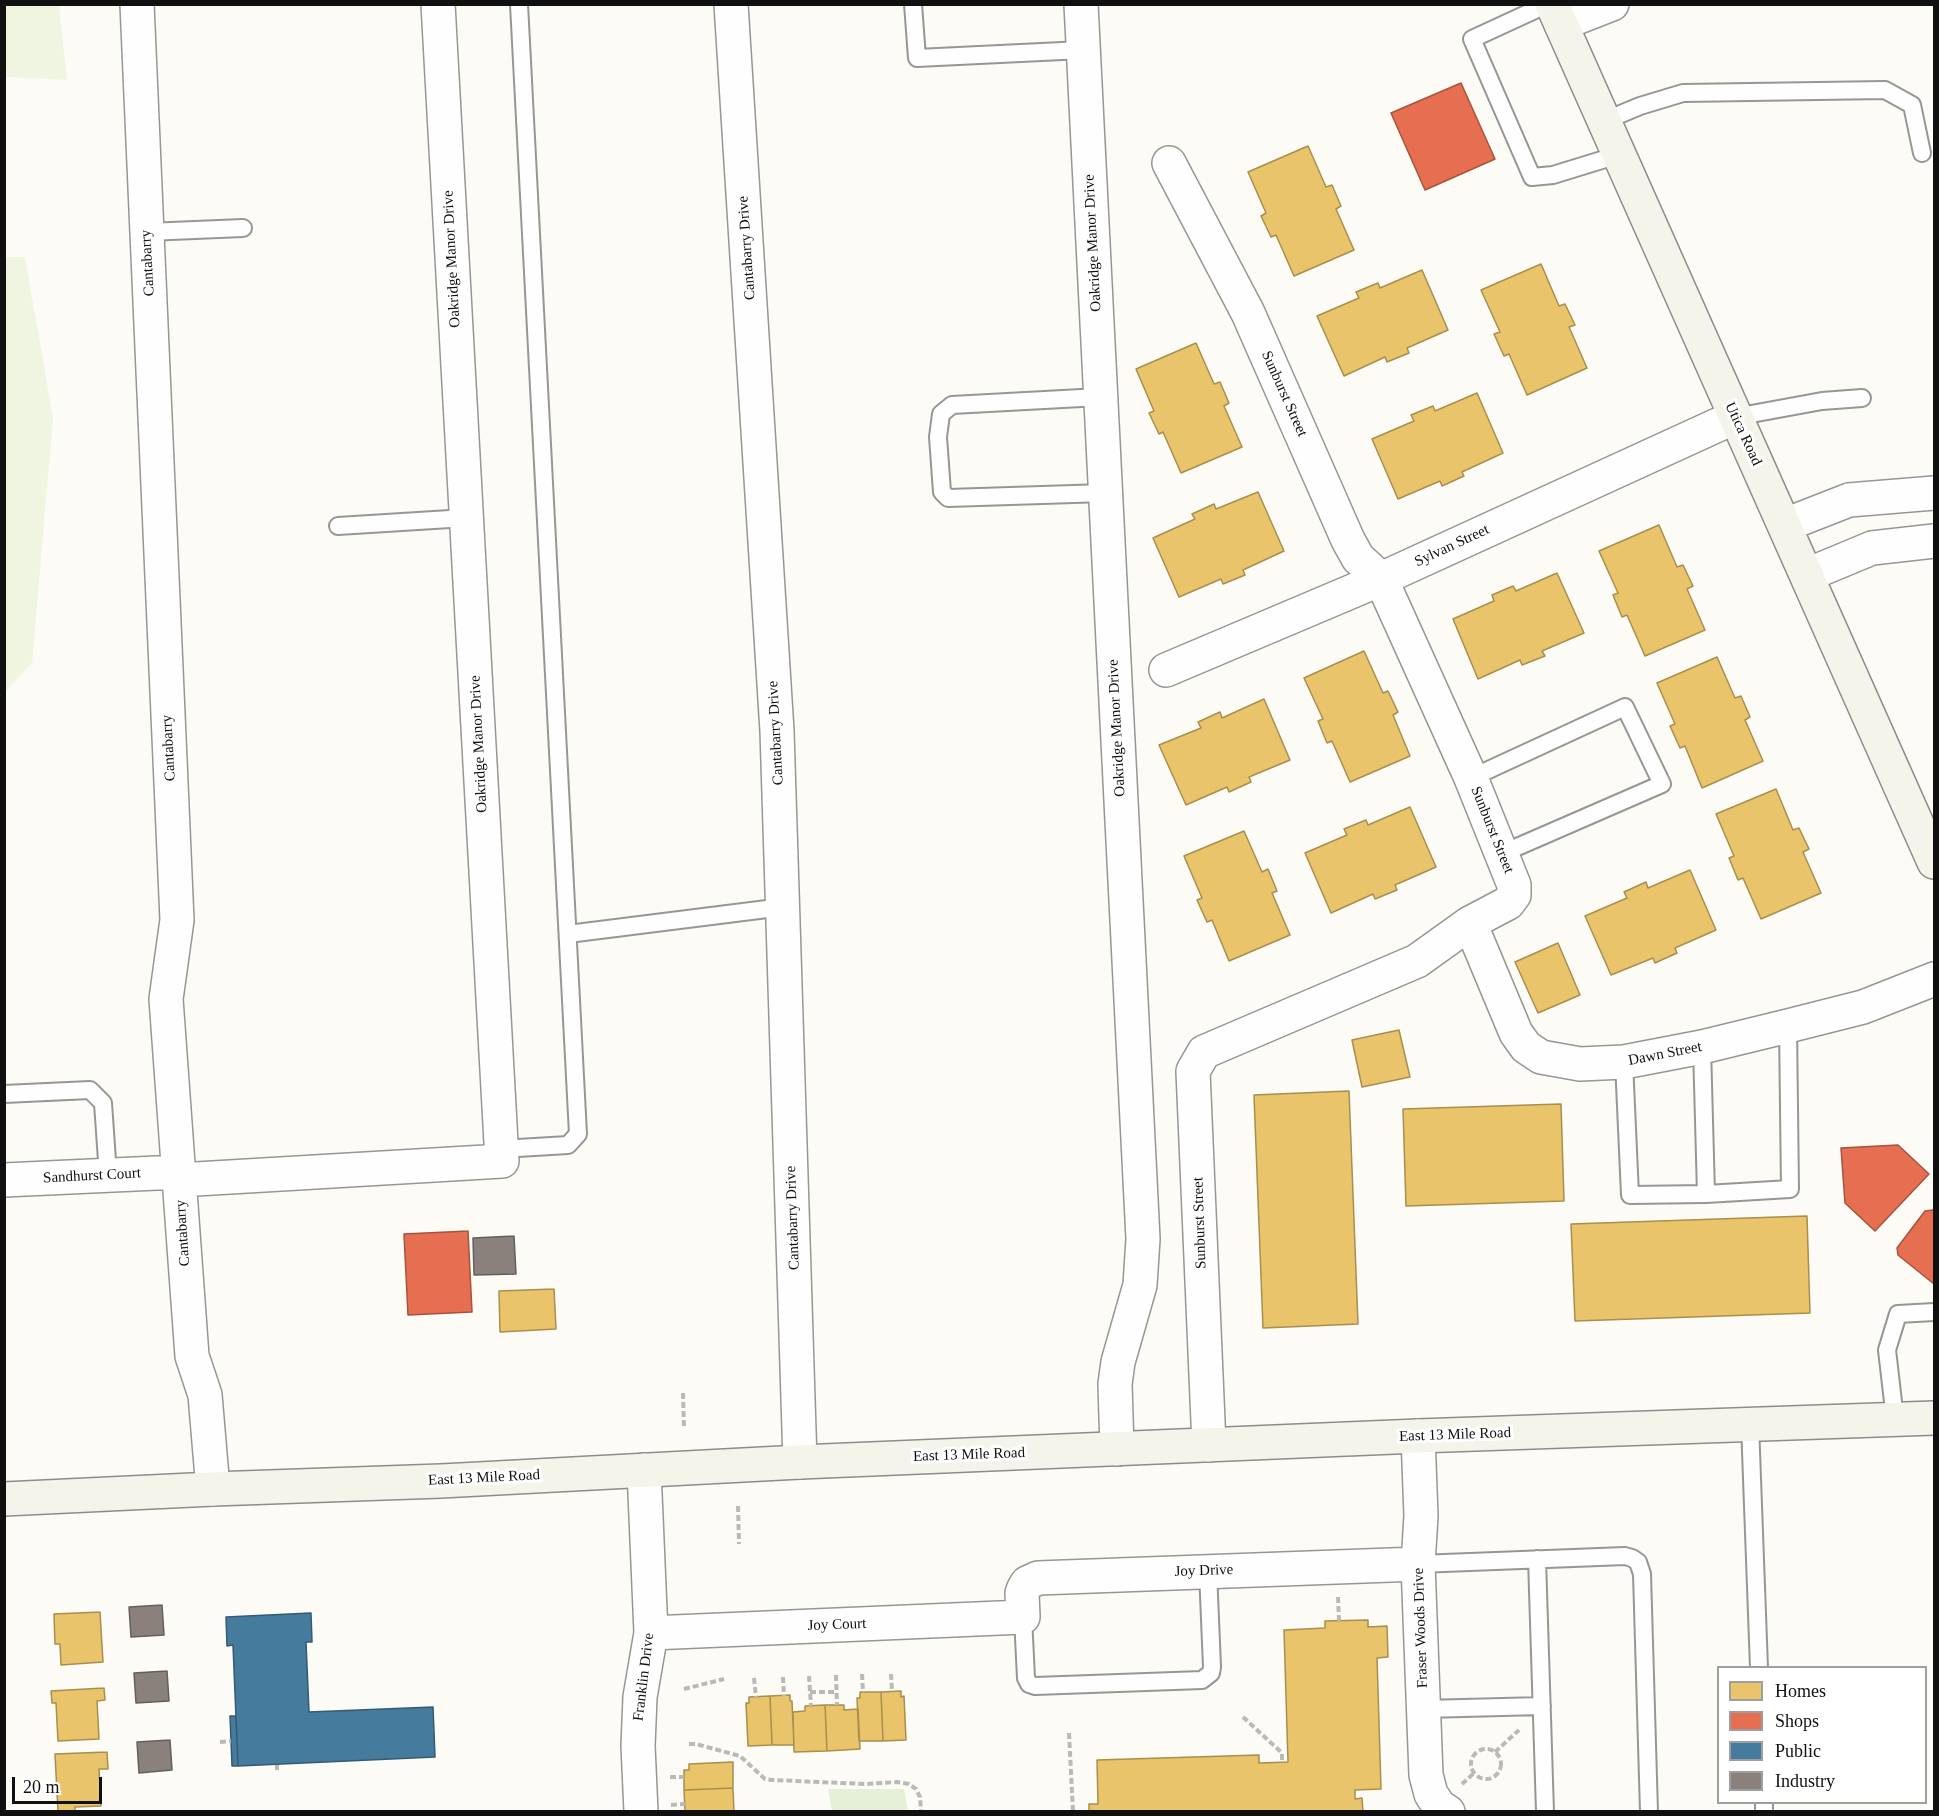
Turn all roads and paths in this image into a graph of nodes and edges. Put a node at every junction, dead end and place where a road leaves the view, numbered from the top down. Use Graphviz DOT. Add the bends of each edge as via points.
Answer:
graph roads {
  1 [pos="137,4"];
  2 [pos="438,4"];
  3 [pos="519,4"];
  4 [pos="731,4"];
  5 [pos="913,4"];
  6 [pos="1081,4"];
  7 [pos="1612,4"];
  8 [pos="1554,11"];
  9 [pos="1083,50"];
  10 [pos="1604,121"];
  11 [pos="1922,153"];
  12 [pos="1618,155"];
  13 [pos="1169,163"];
  14 [pos="243,228"];
  15 [pos="147,232"];
  16 [pos="1100,397"];
  17 [pos="1862,398"];
  18 [pos="1735,417"];
  19 [pos="1106,493"];
  20 [pos="1935,493"];
  21 [pos="466,518"];
  22 [pos="1785,525"];
  23 [pos="338,526"];
  24 [pos="1935,540"];
  25 [pos="1807,575"];
  26 [pos="1381,579"];
  27 [pos="1166,670"];
  28 [pos="1471,778"];
  29 [pos="1501,854"];
  30 [pos="1935,862"];
  31 [pos="783,907"];
  32 [pos="1470,923"];
  33 [pos="568,934"];
  34 [pos="1935,979"];
  35 [pos="1788,1026"];
  36 [pos="1702,1047"];
  37 [pos="1624,1062"];
  38 [pos="4,1094"];
  39 [pos="501,1149"];
  40 [pos="108,1175"];
  41 [pos="179,1176"];
  42 [pos="4,1180"];
  43 [pos="1706,1194"];
  44 [pos="1935,1312"];
  45 [pos="683,1393"];
  46 [pos="1935,1418"];
  47 [pos="1895,1419"];
  48 [pos="1750,1424"];
  49 [pos="684,1429"];
  50 [pos="1418,1436"];
  51 [pos="1209,1445"];
  52 [pos="1117,1449"];
  53 [pos="800,1462"];
  54 [pos="644,1470"];
  55 [pos="213,1489"];
  56 [pos="4,1499"];
  57 [pos="738,1506"];
  58 [pos="739,1544"];
  59 [pos="1537,1559"];
  60 [pos="1418,1564"];
  61 [pos="1208,1571"];
  62 [pos="1338,1593"];
  63 [pos="1023,1617"];
  64 [pos="1339,1621"];
  65 [pos="651,1633"];
  66 [pos="1759,1666"];
  67 [pos="862,1674"];
  68 [pos="891,1674"];
  69 [pos="836,1675"];
  70 [pos="809,1676"];
  71 [pos="754,1677"];
  72 [pos="783,1677"];
  73 [pos="724,1678"];
  74 [pos="684,1689"];
  75 [pos="892,1691"];
  76 [pos="810,1692"];
  77 [pos="836,1692"];
  78 [pos="863,1692"];
  79 [pos="784,1696"];
  80 [pos="756,1697"];
  81 [pos="837,1705"];
  82 [pos="811,1706"];
  83 [pos="1542,1706"];
  84 [pos="1424,1709"];
  85 [pos="1243,1717"];
  86 [pos="1525,1725"];
  87 [pos="1069,1733"];
  88 [pos="231,1741"];
  89 [pos="220,1742"];
  90 [pos="689,1744"];
  91 [pos="1495,1752"];
  92 [pos="1282,1763"];
  93 [pos="1474,1773"];
  94 [pos="1455,1798"];
  95 [pos="641,1812"];
  96 [pos="921,1812"];
  97 [pos="1073,1812"];
  98 [pos="1545,1812"];
  99 [pos="1649,1812"];
  1 -- 15 [label="street, Cantabarry"];
  2 -- 21 [label="street, Oakridge Manor Drive"];
  3 -- 33 [label="lane"];
  4 -- 31 [label="street, Cantabarry Drive" via="777,731"];
  5 -- 9 [label="lane" via="917,58"];
  6 -- 9 [label="street, Oakridge Manor Drive"];
  7 -- 8 [label="street"];
  8 -- 10 [label="main road, Utica Road"];
  8 -- 12 [label="lane" via="1472,39 1532,177 1553,175"];
  9 -- 16 [label="street, Oakridge Manor Drive"];
  10 -- 11 [label="lane" via="1683,93 1885,90 1912,105"];
  10 -- 12 [label="main road, Utica Road"];
  12 -- 18 [label="main road, Utica Road"];
  13 -- 26 [label="street, Sunburst Street" via="1248,313 1348,540 1358,558"];
  14 -- 15 [label="lane"];
  15 -- 41 [label="street, Cantabarry" via="177,920 166,999"];
  16 -- 19 [label="street, Oakridge Manor Drive"];
  16 -- 19 [label="lane" via="952,405 941,414 938,437 942,492 948,498"];
  17 -- 18 [label="lane"];
  18 -- 22 [label="main road, Utica Road"];
  18 -- 26 [label="street, Sylvan Street"];
  19 -- 52 [label="street, Oakridge Manor Drive" via="1143,1239 1140,1285 1115,1384"];
  20 -- 22 [label="street" via="1849,500"];
  21 -- 23 [label="lane"];
  21 -- 39 [label="street, Oakridge Manor Drive"];
  22 -- 25 [label="main road, Utica Road"];
  24 -- 25 [label="street" via="1872,548"];
  25 -- 30 [label="main road, Utica Road"];
  26 -- 27 [label="street, Sylvan Street"];
  26 -- 28 [label="street, Sunburst Street"];
  28 -- 29 [label="street, Sunburst Street"];
  28 -- 29 [label="lane" via="1625,707 1662,784"];
  29 -- 32 [label="street, Sunburst Street" via="1514,885 1514,895 1508,903"];
  31 -- 33 [label="lane"];
  31 -- 53 [label="street, Cantabarry Drive"];
  32 -- 37 [label="street, Dawn Street" via="1516,1033 1527,1047 1541,1057 1580,1064"];
  32 -- 51 [label="street, Sunburst Street" via="1417,961 1204,1052 1193,1071"];
  33 -- 39 [label="lane" via="578,1134 568,1145"];
  34 -- 35 [label="street, Dawn Street" via="1863,1007"];
  35 -- 36 [label="street, Dawn Street"];
  35 -- 43 [label="lane" via="1790,1189"];
  36 -- 37 [label="street, Dawn Street"];
  36 -- 43 [label="lane"];
  37 -- 43 [label="lane" via="1630,1195"];
  38 -- 40 [label="lane" via="90,1090 103,1103"];
  39 -- 41 [label="street" via="502,1161"];
  40 -- 41 [label="street, Sandhurst Court"];
  40 -- 42 [label="street, Sandhurst Court"];
  41 -- 55 [label="street, Cantabarry" via="192,1356 205,1395"];
  44 -- 47 [label="lane" via="1898,1314 1887,1350"];
  45 -- 49 [label="path"];
  46 -- 47 [label="main road, East 13 Mile Road"];
  47 -- 48 [label="main road, East 13 Mile Road"];
  48 -- 50 [label="main road, East 13 Mile Road"];
  48 -- 66 [label="lane"];
  50 -- 51 [label="main road, East 13 Mile Road"];
  50 -- 60 [label="street, Fraser Woods Drive"];
  51 -- 52 [label="main road, East 13 Mile Road"];
  52 -- 53 [label="main road, East 13 Mile Road"];
  53 -- 54 [label="main road, East 13 Mile Road"];
  54 -- 55 [label="main road, East 13 Mile Road"];
  54 -- 65 [label="street, Franklin Drive"];
  55 -- 56 [label="main road, East 13 Mile Road"];
  57 -- 58 [label="path"];
  59 -- 60 [label="lane"];
  59 -- 83 [label="lane"];
  59 -- 99 [label="lane" via="1624,1556 1641,1567"];
  60 -- 61 [label="street, Joy Drive"];
  60 -- 84 [label="street, Fraser Woods Drive"];
  61 -- 63 [label="street, Joy Drive" via="1038,1578 1027,1583 1022,1593"];
  61 -- 63 [label="lane" via="1212,1667 1202,1680 1029,1684"];
  62 -- 64 [label="path"];
  63 -- 65 [label="street, Joy Court"];
  65 -- 95 [label="street, Franklin Drive" via="640,1697"];
  67 -- 78 [label="path"];
  68 -- 75 [label="path"];
  69 -- 77 [label="path"];
  70 -- 76 [label="path"];
  71 -- 80 [label="path"];
  72 -- 79 [label="path"];
  73 -- 74 [label="path"];
  76 -- 77 [label="path"];
  76 -- 82 [label="path"];
  77 -- 81 [label="path"];
  83 -- 84 [label="lane"];
  83 -- 98 [label="lane"];
  84 -- 94 [label="street, Fraser Woods Drive" via="1428,1785 1440,1806"];
  85 -- 92 [label="path" via="1282,1753"];
  86 -- 91 [label="path"];
  87 -- 97 [label="path"];
  88 -- 89 [label="path"];
  90 -- 96 [label="path" via="740,1756 765,1779 909,1784 920,1797"];
  91 -- 93 [label="path" via="1477,1752 1471,1759"];
  91 -- 93 [label="path" via="1500,1766 1496,1775 1486,1779"];
  93 -- 94 [label="path"];
}
